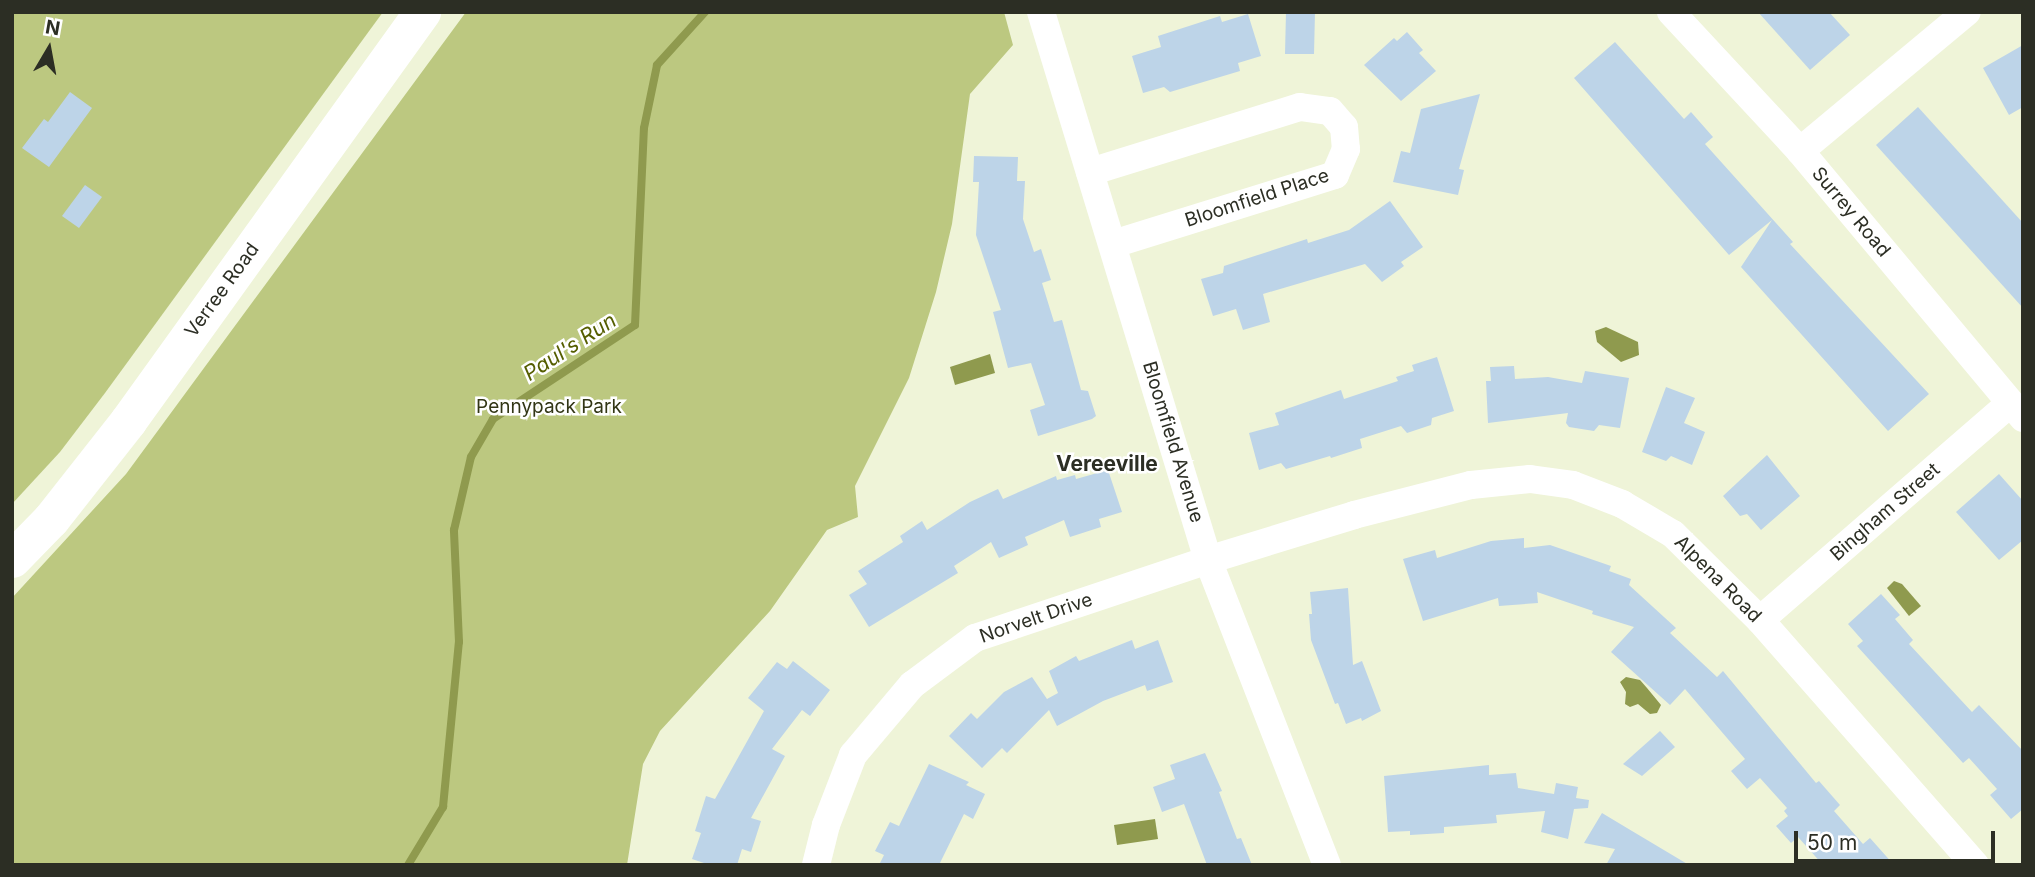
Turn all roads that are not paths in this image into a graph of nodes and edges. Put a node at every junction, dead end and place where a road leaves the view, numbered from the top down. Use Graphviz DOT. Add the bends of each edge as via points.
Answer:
graph roads {
  1 [pos="422,12"];
  2 [pos="1041,12"];
  3 [pos="1671,12"];
  4 [pos="1967,12"];
  5 [pos="1800,151"];
  6 [pos="1090,172"];
  7 [pos="1114,244"];
  8 [pos="2016,411"];
  9 [pos="12,559"];
  10 [pos="1208,559"];
  11 [pos="1760,620"];
  12 [pos="816,865"];
  13 [pos="1327,865"];
  14 [pos="1975,865"];
  1 -- 9 [label="main road, Verree Road" via="128,421 51,519"];
  2 -- 6 [label="street, Bloomfield Avenue"];
  3 -- 5 [label="street, Surrey Road"];
  4 -- 5 [label="street"];
  5 -- 8 [label="street, Surrey Road"];
  6 -- 7 [label="street, Bloomfield Avenue"];
  6 -- 7 [label="street, Bloomfield Place" via="1300,107 1330,111 1344,127 1346,149 1335,175"];
  7 -- 10 [label="street, Bloomfield Avenue"];
  8 -- 11 [label="street, Bingham Street"];
  10 -- 11 [label="street, Alpena Road" via="1471,485 1530,479 1573,485 1622,504 1673,534"];
  10 -- 12 [label="street, Norvelt Drive" via="975,638 912,685 853,755"];
  10 -- 13 [label="street, Bloomfield Avenue"];
  11 -- 14 [label="street, Alpena Road"];
}
